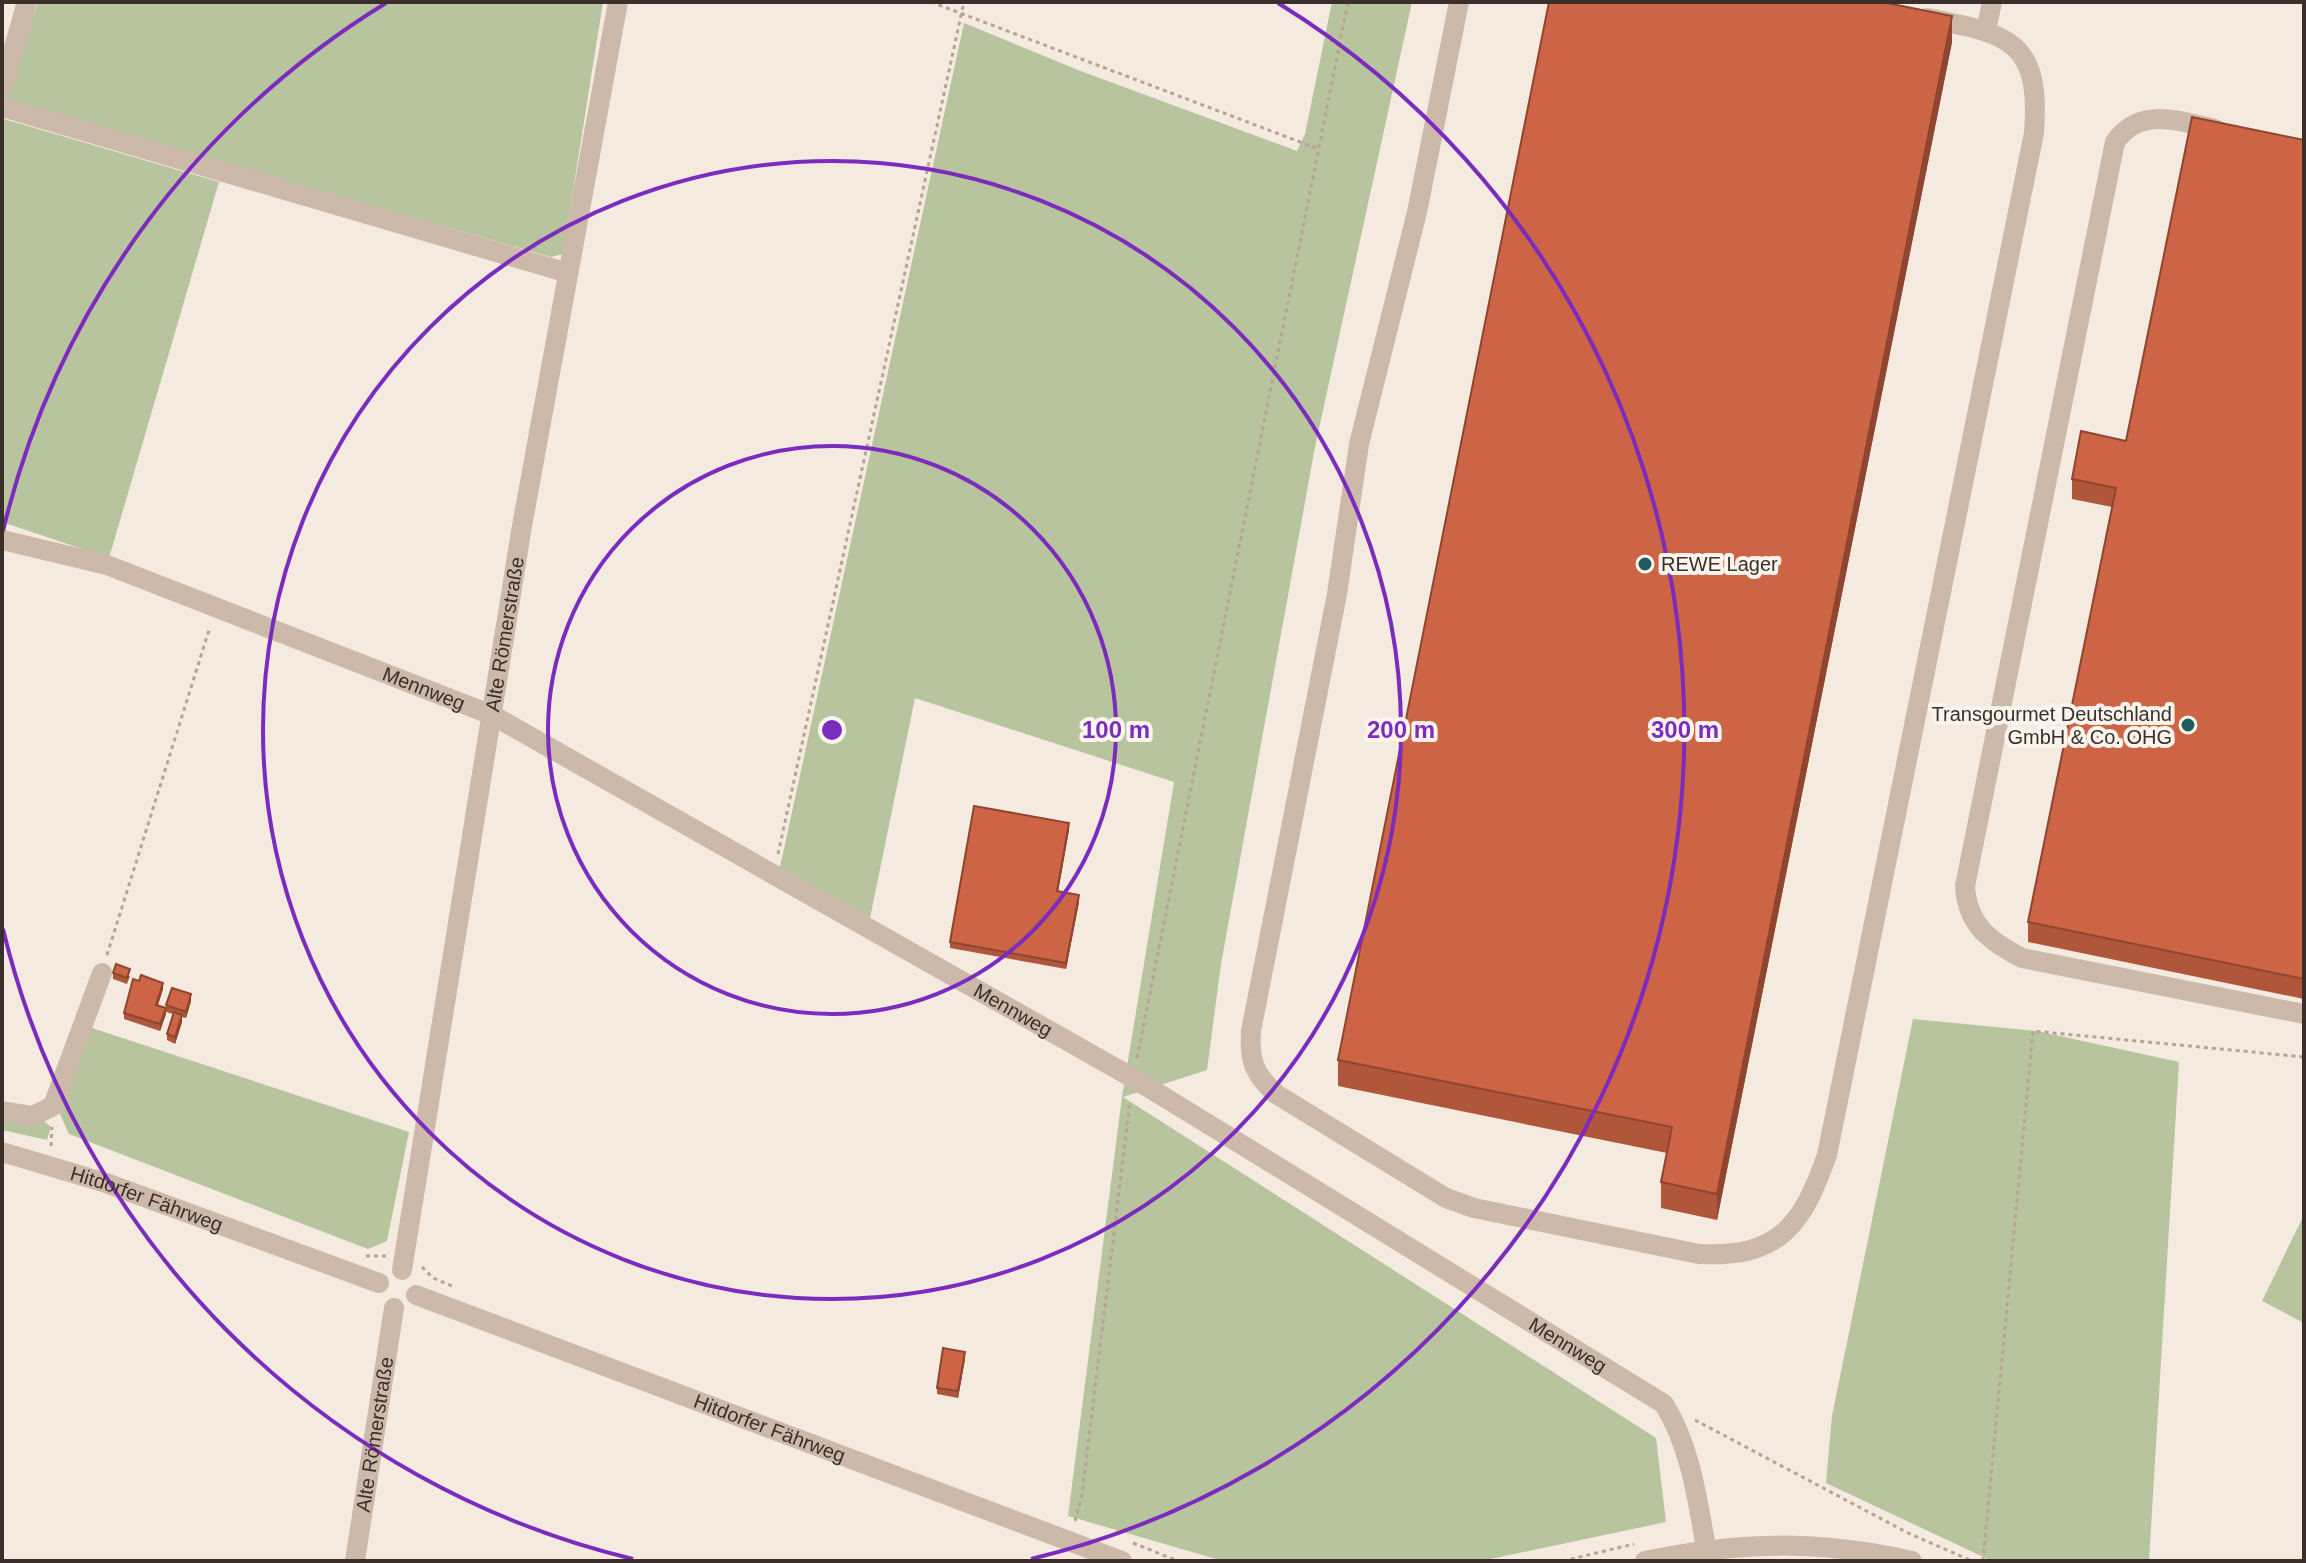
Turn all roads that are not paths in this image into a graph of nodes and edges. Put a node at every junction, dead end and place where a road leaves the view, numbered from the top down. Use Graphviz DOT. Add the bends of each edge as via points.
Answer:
graph roads {
  1 [pos="27,2"];
  2 [pos="618,2"];
  3 [pos="1459,2"];
  4 [pos="1992,2"];
  5 [pos="1910,14"];
  6 [pos="1986,30"];
  7 [pos="2,89"];
  8 [pos="2,107"];
  9 [pos="2232,132"];
  10 [pos="568,273"];
  11 [pos="2,540"];
  12 [pos="492,715"];
  13 [pos="102,973"];
  14 [pos="2304,1014"];
  15 [pos="2,1111"];
  16 [pos="2,1152"];
  17 [pos="402,1270"];
  18 [pos="379,1283"];
  19 [pos="416,1295"];
  20 [pos="394,1308"];
  21 [pos="1706,1548"];
  22 [pos="355,1561"];
  23 [pos="1122,1561"];
  24 [pos="1645,1561"];
  25 [pos="1912,1561"];
  1 -- 7 [label="street"];
  2 -- 10 [label="street, Alte Römerstraße"];
  3 -- 6 [label="street" via="1417,212 1359,444 1337,594 1250,1057 1253,1070 1276,1094 1446,1198 1699,1254 1749,1252 1785,1233 1814,1193 1827,1155 2034,133 2037,95 2027,63"];
  4 -- 6 [label="street"];
  5 -- 6 [label="street"];
  8 -- 10 [label="street"];
  9 -- 14 [label="street" via="2150,118 2125,127 2115,142 1965,886 1966,904 1981,931 2022,958"];
  10 -- 12 [label="street, Alte Römerstraße"];
  11 -- 12 [label="street, Mennweg" via="107,565"];
  12 -- 17 [label="street, Alte Römerstraße"];
  12 -- 21 [label="street, Mennweg" via="1133,1078 1664,1404 1692,1469"];
  13 -- 15 [label="street" via="53,1106 33,1116"];
  16 -- 18 [label="street, Hitdorfer Fährweg" via="106,1183"];
  17 -- 18 [label="street" via="388,1272"];
  17 -- 19 [label="street" via="414,1279"];
  18 -- 20 [label="street" via="381,1299"];
  19 -- 20 [label="street" via="406,1307"];
  19 -- 23 [label="street, Hitdorfer Fährweg"];
  20 -- 22 [label="street, Alte Römerstraße"];
  21 -- 24 [label="street"];
  21 -- 25 [label="street" via="1783,1543"];
}
